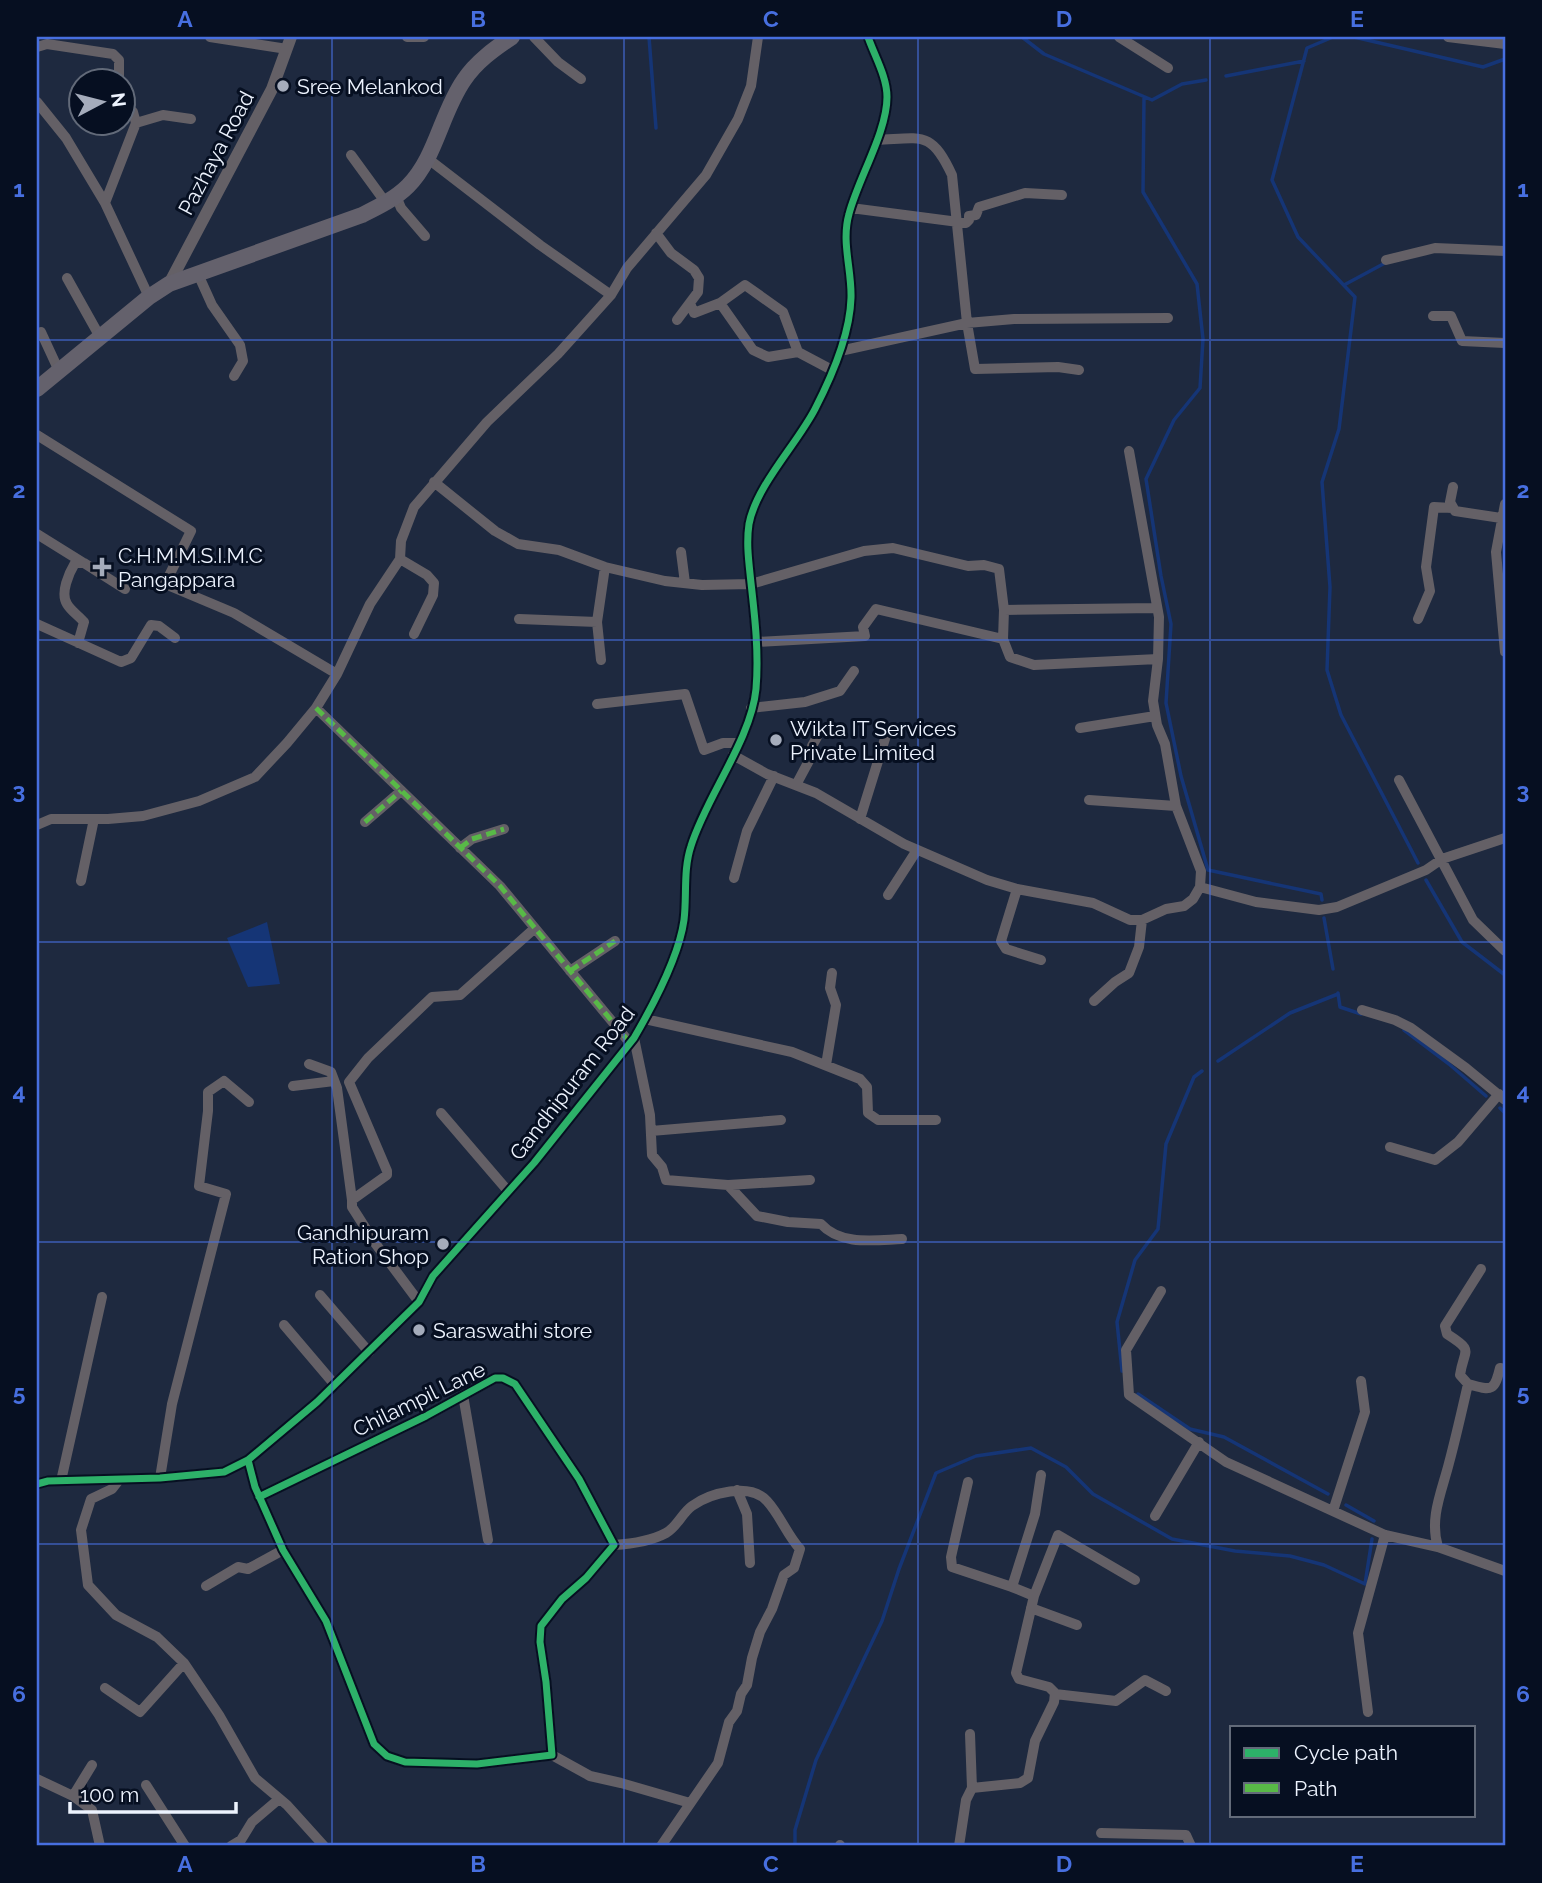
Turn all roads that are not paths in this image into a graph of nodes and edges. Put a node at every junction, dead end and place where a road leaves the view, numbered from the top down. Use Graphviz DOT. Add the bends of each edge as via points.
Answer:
graph roads {
  1 [pos="210,37"];
  2 [pos="407,37"];
  3 [pos="424,37"];
  4 [pos="512,37"];
  5 [pos="534,37"];
  6 [pos="758,37"];
  7 [pos="868,37"];
  8 [pos="1119,37"];
  9 [pos="1448,37"];
  10 [pos="289,43"];
  11 [pos="1505,44"];
  12 [pos="37,47"];
  13 [pos="119,66"];
  14 [pos="1168,68"];
  15 [pos="581,79"];
  16 [pos="37,102"];
  17 [pos="191,119"];
  18 [pos="136,122"];
  19 [pos="131,136"];
  20 [pos="877,140"];
  21 [pos="351,155"];
  22 [pos="427,159"];
  23 [pos="1062,195"];
  24 [pos="391,200"];
  25 [pos="105,203"];
  26 [pos="851,208"];
  27 [pos="957,221"];
  28 [pos="656,233"];
  29 [pos="425,236"];
  30 [pos="1505,251"];
  31 [pos="1386,260"];
  32 [pos="198,274"];
  33 [pos="67,278"];
  34 [pos="169,284"];
  35 [pos="611,295"];
  36 [pos="149,298"];
  37 [pos="690,303"];
  38 [pos="720,303"];
  39 [pos="1433,316"];
  40 [pos="1168,318"];
  41 [pos="677,320"];
  42 [pos="967,323"];
  43 [pos="41,332"];
  44 [pos="100,337"];
  45 [pos="1505,343"];
  46 [pos="840,351"];
  47 [pos="798,352"];
  48 [pos="832,370"];
  49 [pos="1079,370"];
  50 [pos="59,371"];
  51 [pos="234,376"];
  52 [pos="37,388"];
  53 [pos="37,435"];
  54 [pos="1129,451"];
  55 [pos="434,482"];
  56 [pos="1453,487"];
  57 [pos="1505,504"];
  58 [pos="1452,508"];
  59 [pos="1501,518"];
  60 [pos="37,534"];
  61 [pos="681,552"];
  62 [pos="1500,553"];
  63 [pos="400,559"];
  64 [pos="82,562"];
  65 [pos="605,567"];
  66 [pos="685,583"];
  67 [pos="751,584"];
  68 [pos="125,589"];
  69 [pos="1157,608"];
  70 [pos="1004,610"];
  71 [pos="519,619"];
  72 [pos="1418,619"];
  73 [pos="597,622"];
  74 [pos="37,624"];
  75 [pos="414,634"];
  76 [pos="175,638"];
  77 [pos="1003,639"];
  78 [pos="756,642"];
  79 [pos="78,643"];
  80 [pos="1505,652"];
  81 [pos="1158,659"];
  82 [pos="601,660"];
  83 [pos="854,671"];
  84 [pos="337,674"];
  85 [pos="597,704"];
  86 [pos="316,708"];
  87 [pos="751,708"];
  88 [pos="1156,716"];
  89 [pos="1080,728"];
  90 [pos="888,729"];
  91 [pos="817,737"];
  92 [pos="739,743"];
  93 [pos="733,755"];
  94 [pos="774,776"];
  95 [pos="1399,780"];
  96 [pos="796,785"];
  97 [pos="401,791"];
  98 [pos="1089,800"];
  99 [pos="1176,807"];
  100 [pos="94,819"];
  101 [pos="860,819"];
  102 [pos="365,822"];
  103 [pos="37,825"];
  104 [pos="504,829"];
  105 [pos="1505,838"];
  106 [pos="460,848"];
  107 [pos="917,850"];
  108 [pos="1442,859"];
  109 [pos="734,878"];
  110 [pos="81,881"];
  111 [pos="1200,887"];
  112 [pos="1017,888"];
  113 [pos="888,895"];
  114 [pos="1142,920"];
  115 [pos="535,928"];
  116 [pos="615,941"];
  117 [pos="1505,951"];
  118 [pos="1041,960"];
  119 [pos="570,971"];
  120 [pos="832,973"];
  121 [pos="1094,1001"];
  122 [pos="1362,1010"];
  123 [pos="645,1019"];
  124 [pos="632,1040"];
  125 [pos="309,1064"];
  126 [pos="826,1065"];
  127 [pos="293,1086"];
  128 [pos="335,1086"];
  129 [pos="351,1088"];
  130 [pos="1502,1097"];
  131 [pos="249,1102"];
  132 [pos="441,1113"];
  133 [pos="781,1119"];
  134 [pos="936,1120"];
  135 [pos="651,1131"];
  136 [pos="1391,1147"];
  137 [pos="810,1180"];
  138 [pos="728,1185"];
  139 [pos="509,1191"];
  140 [pos="352,1200"];
  141 [pos="902,1239"];
  142 [pos="1481,1269"];
  143 [pos="1161,1291"];
  144 [pos="320,1295"];
  145 [pos="102,1297"];
  146 [pos="419,1302"];
  147 [pos="284,1325"];
  148 [pos="369,1352"];
  149 [pos="1505,1369"];
  150 [pos="1362,1381"];
  151 [pos="1468,1384"];
  152 [pos="335,1385"];
  153 [pos="463,1395"];
  154 [pos="1199,1442"];
  155 [pos="248,1460"];
  156 [pos="1041,1475"];
  157 [pos="160,1478"];
  158 [pos="119,1480"];
  159 [pos="61,1481"];
  160 [pos="968,1482"];
  161 [pos="37,1484"];
  162 [pos="737,1490"];
  163 [pos="259,1497"];
  164 [pos="1334,1511"];
  165 [pos="1155,1516"];
  166 [pos="1385,1535"];
  167 [pos="488,1540"];
  168 [pos="614,1545"];
  169 [pos="1438,1547"];
  170 [pos="283,1550"];
  171 [pos="750,1563"];
  172 [pos="1505,1571"];
  173 [pos="1135,1580"];
  174 [pos="206,1586"];
  175 [pos="1012,1587"];
  176 [pos="1033,1602"];
  177 [pos="1077,1625"];
  178 [pos="184,1663"];
  179 [pos="105,1688"];
  180 [pos="1166,1691"];
  181 [pos="1055,1694"];
  182 [pos="1368,1712"];
  183 [pos="970,1734"];
  184 [pos="552,1755"];
  185 [pos="92,1765"];
  186 [pos="37,1779"];
  187 [pos="146,1785"];
  188 [pos="972,1788"];
  189 [pos="73,1796"];
  190 [pos="279,1799"];
  191 [pos="690,1803"];
  192 [pos="1101,1833"];
  193 [pos="100,1846"];
  194 [pos="185,1846"];
  195 [pos="231,1846"];
  196 [pos="324,1846"];
  197 [pos="661,1846"];
  198 [pos="959,1846"];
  199 [pos="1191,1846"];
  1 -- 10 [label="street"];
  2 -- 3 [label="street"];
  4 -- 22 [label="main road" via="488,53 464,79"];
  5 -- 15 [label="street"];
  6 -- 28 [label="street" via="751,86 738,119 706,175"];
  7 -- 20 [label="street, Gandhipuram Road" via="886,82 887,100"];
  8 -- 14 [label="street"];
  9 -- 11 [label="street"];
  10 -- 34 [label="street, Pazhaya Road" via="272,89"];
  12 -- 13 [label="street" via="47,44 113,54"];
  16 -- 25 [label="street"];
  17 -- 18 [label="street" via="163,115"];
  19 -- 25 [label="street"];
  20 -- 26 [label="street, Gandhipuram Road"];
  20 -- 27 [label="street" via="922,138 935,145 952,175"];
  21 -- 24 [label="street"];
  22 -- 24 [label="main road" via="408,186"];
  22 -- 35 [label="street"];
  23 -- 27 [label="street" via="1025,193 979,207 966,223"];
  24 -- 29 [label="street"];
  24 -- 32 [label="main road" via="362,215"];
  25 -- 36 [label="street"];
  26 -- 27 [label="street"];
  26 -- 46 [label="street, Gandhipuram Road" via="846,236 850,309"];
  27 -- 42 [label="street"];
  28 -- 35 [label="street"];
  28 -- 37 [label="street" via="699,278 698,292"];
  30 -- 31 [label="street" via="1435,248"];
  32 -- 34 [label="main road"];
  32 -- 51 [label="street" via="212,305 240,345 243,360"];
  33 -- 44 [label="street"];
  34 -- 36 [label="main road"];
  35 -- 55 [label="street"];
  36 -- 44 [label="main road"];
  37 -- 38 [label="street" via="694,313"];
  37 -- 41 [label="street"];
  38 -- 47 [label="street" via="753,350 768,358"];
  38 -- 47 [label="street" via="745,285 783,312"];
  39 -- 45 [label="street" via="1451,316 1462,341"];
  40 -- 42 [label="street"];
  42 -- 46 [label="street"];
  42 -- 49 [label="street" via="975,369"];
  43 -- 50 [label="street"];
  44 -- 50 [label="main road"];
  46 -- 48 [label="street, Gandhipuram Road"];
  47 -- 48 [label="street"];
  48 -- 67 [label="street, Gandhipuram Road" via="815,410 757,503 749,524"];
  50 -- 52 [label="main road"];
  53 -- 84 [label="street" via="191,531 165,583 234,612"];
  54 -- 69 [label="street"];
  55 -- 63 [label="street" via="414,507 401,541"];
  55 -- 65 [label="street" via="518,544 559,550"];
  56 -- 58 [label="street"];
  57 -- 59 [label="street"];
  58 -- 59 [label="street"];
  58 -- 72 [label="street" via="1434,507 1426,567 1430,591"];
  59 -- 62 [label="street"];
  60 -- 64 [label="street"];
  61 -- 66 [label="street"];
  62 -- 80 [label="street"];
  63 -- 75 [label="street" via="434,583"];
  63 -- 84 [label="street" via="370,604"];
  64 -- 68 [label="street"];
  64 -- 79 [label="street" via="72,568 65,595 83,622"];
  65 -- 66 [label="street"];
  65 -- 73 [label="street"];
  66 -- 67 [label="street"];
  67 -- 70 [label="street" via="864,551 893,548 999,569"];
  67 -- 78 [label="street, Gandhipuram Road"];
  69 -- 70 [label="street"];
  69 -- 81 [label="street"];
  70 -- 77 [label="street"];
  71 -- 73 [label="street"];
  73 -- 82 [label="street"];
  74 -- 79 [label="street"];
  76 -- 79 [label="street" via="151,625 131,658 123,662"];
  77 -- 78 [label="street" via="876,609 863,627 865,636"];
  77 -- 81 [label="street" via="1010,657 1034,665"];
  78 -- 87 [label="street, Gandhipuram Road"];
  81 -- 88 [label="street" via="1153,701"];
  83 -- 87 [label="street" via="840,691 805,702"];
  84 -- 86 [label="street"];
  85 -- 92 [label="street" via="685,694 704,750"];
  86 -- 97 [label="street"];
  86 -- 100 [label="street" via="255,777 199,801 143,816"];
  87 -- 92 [label="street, Gandhipuram Road"];
  88 -- 89 [label="street"];
  88 -- 99 [label="street"];
  90 -- 101 [label="street"];
  91 -- 96 [label="street"];
  92 -- 93 [label="street, Gandhipuram Road"];
  93 -- 94 [label="street"];
  93 -- 123 [label="street, Gandhipuram Road" via="691,846 684,922"];
  94 -- 96 [label="street"];
  94 -- 109 [label="street" via="747,831"];
  95 -- 108 [label="street"];
  96 -- 101 [label="street"];
  97 -- 102 [label="street"];
  97 -- 106 [label="street"];
  98 -- 99 [label="street"];
  99 -- 111 [label="street" via="1200,871"];
  100 -- 103 [label="street" via="51,819"];
  100 -- 110 [label="street"];
  101 -- 107 [label="street"];
  104 -- 106 [label="street" via="472,839"];
  105 -- 108 [label="street"];
  106 -- 115 [label="street"];
  107 -- 112 [label="street"];
  107 -- 113 [label="street"];
  108 -- 111 [label="street" via="1386,887 1318,910 1256,902"];
  108 -- 117 [label="street" via="1473,920"];
  111 -- 114 [label="street" via="1184,906"];
  112 -- 114 [label="street" via="1093,903 1130,920"];
  112 -- 118 [label="street" via="1001,941 1006,949"];
  114 -- 121 [label="street" via="1139,947 1129,973"];
  115 -- 119 [label="street"];
  115 -- 129 [label="street" via="460,995 432,997 418,1008 368,1058 349,1082"];
  116 -- 119 [label="street"];
  119 -- 124 [label="street"];
  120 -- 126 [label="street" via="830,988 836,1005"];
  122 -- 130 [label="street" via="1411,1028"];
  123 -- 124 [label="street, Gandhipuram Road"];
  123 -- 126 [label="street" via="767,1045"];
  124 -- 135 [label="street"];
  124 -- 139 [label="street, Gandhipuram Road"];
  125 -- 128 [label="street" via="331,1072"];
  126 -- 134 [label="street" via="860,1079 867,1087 868,1113 877,1120"];
  127 -- 128 [label="street"];
  128 -- 129 [label="street"];
  128 -- 140 [label="street"];
  129 -- 140 [label="street" via="387,1171"];
  130 -- 136 [label="street" via="1435,1160"];
  131 -- 157 [label="street" via="224,1081 208,1092 199,1186 226,1194 172,1404"];
  132 -- 139 [label="street"];
  133 -- 135 [label="street"];
  135 -- 138 [label="street" via="652,1155 666,1180"];
  137 -- 138 [label="street"];
  138 -- 141 [label="street" via="757,1216 821,1224 830,1233 858,1241"];
  139 -- 146 [label="street, Gandhipuram Road" via="433,1276"];
  140 -- 146 [label="street" via="355,1214"];
  142 -- 151 [label="street" via="1445,1326 1447,1334 1465,1347 1461,1375"];
  143 -- 154 [label="street" via="1126,1350 1129,1395"];
  144 -- 148 [label="street"];
  145 -- 159 [label="street"];
  146 -- 148 [label="street, Gandhipuram Road"];
  147 -- 152 [label="street"];
  148 -- 152 [label="street, Gandhipuram Road"];
  149 -- 151 [label="street" via="1500,1368 1492,1388"];
  150 -- 164 [label="street" via="1365,1412"];
  151 -- 169 [label="street" via="1437,1503 1434,1535"];
  152 -- 155 [label="street, Gandhipuram Road"];
  153 -- 163 [label="street, Chilampil Lane"];
  153 -- 167 [label="street"];
  153 -- 168 [label="street, Chilampil Lane" via="495,1378 519,1387 579,1479"];
  154 -- 164 [label="street" via="1226,1462"];
  154 -- 165 [label="street"];
  155 -- 157 [label="street, Gandhipuram Road" via="224,1472"];
  155 -- 163 [label="street"];
  156 -- 175 [label="street" via="1035,1514"];
  157 -- 158 [label="street, Gandhipuram Road"];
  158 -- 159 [label="street, Gandhipuram Road"];
  158 -- 178 [label="street" via="112,1489 91,1499 81,1530 88,1585 116,1615 157,1637"];
  159 -- 161 [label="street, Gandhipuram Road"];
  160 -- 175 [label="street" via="952,1567"];
  162 -- 168 [label="street" via="690,1507 667,1532"];
  162 -- 171 [label="street" via="747,1514"];
  162 -- 191 [label="street" via="756,1492 766,1500 800,1549 760,1632 747,1685 729,1722 718,1763"];
  163 -- 170 [label="street"];
  164 -- 166 [label="street"];
  166 -- 169 [label="street"];
  166 -- 182 [label="street" via="1358,1633"];
  168 -- 184 [label="street" via="541,1626"];
  169 -- 172 [label="street"];
  170 -- 174 [label="street" via="248,1569 238,1567"];
  170 -- 184 [label="street" via="326,1621 374,1744 387,1756 405,1762 477,1764"];
  173 -- 176 [label="street" via="1058,1535"];
  175 -- 176 [label="street"];
  176 -- 177 [label="street"];
  176 -- 181 [label="street" via="1016,1673 1019,1679 1049,1687"];
  178 -- 179 [label="street" via="141,1712"];
  178 -- 190 [label="street" via="255,1778"];
  180 -- 181 [label="street" via="1145,1679 1116,1701"];
  181 -- 188 [label="street" via="1035,1741 1028,1778 1020,1783"];
  183 -- 188 [label="street"];
  184 -- 191 [label="street" via="590,1776"];
  185 -- 189 [label="street"];
  186 -- 189 [label="street"];
  187 -- 194 [label="street"];
  188 -- 198 [label="street" via="965,1800"];
  189 -- 193 [label="street" via="92,1810"];
  190 -- 195 [label="street"];
  190 -- 196 [label="street"];
  191 -- 197 [label="street"];
  192 -- 199 [label="street" via="1186,1835"];
}
